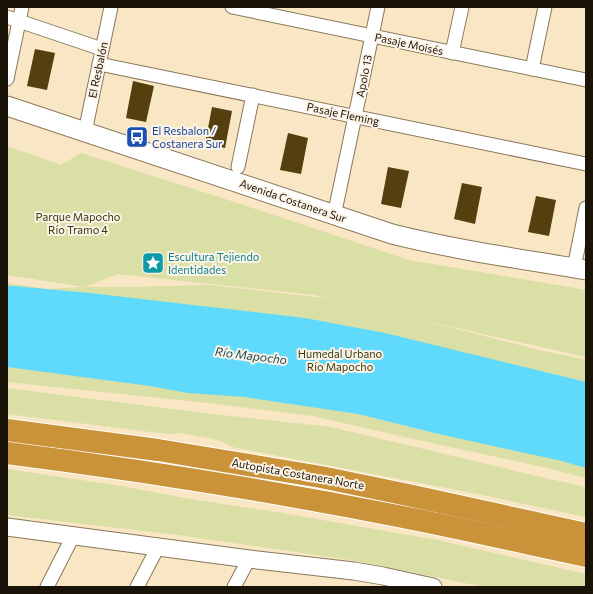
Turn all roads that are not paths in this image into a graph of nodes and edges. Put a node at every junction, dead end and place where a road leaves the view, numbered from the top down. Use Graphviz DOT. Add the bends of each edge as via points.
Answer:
graph roads {
  1 [pos="22,7"];
  2 [pos="111,7"];
  3 [pos="232,7"];
  4 [pos="378,7"];
  5 [pos="462,7"];
  6 [pos="545,7"];
  7 [pos="293,13"];
  8 [pos="13,19"];
  9 [pos="372,36"];
  10 [pos="102,49"];
  11 [pos="452,53"];
  12 [pos="100,64"];
  13 [pos="532,69"];
  14 [pos="7,78"];
  15 [pos="586,80"];
  16 [pos="253,95"];
  17 [pos="7,106"];
  18 [pos="355,116"];
  19 [pos="85,132"];
  20 [pos="586,164"];
  21 [pos="238,167"];
  22 [pos="586,208"];
  23 [pos="334,216"];
  24 [pos="580,269"];
  25 [pos="7,430"];
  26 [pos="7,453"];
  27 [pos="7,527"];
  28 [pos="586,534"];
  29 [pos="74,536"];
  30 [pos="158,547"];
  31 [pos="586,556"];
  32 [pos="249,559"];
  33 [pos="47,587"];
  34 [pos="137,587"];
  35 [pos="234,587"];
  36 [pos="433,587"];
  1 -- 8 [label="street"];
  2 -- 10 [label="street, El Resbalón"];
  3 -- 7 [label="street, Pasaje Moisés"];
  4 -- 9 [label="street, Apolo 13"];
  5 -- 11 [label="street"];
  6 -- 13 [label="street"];
  7 -- 9 [label="street, Pasaje Moisés"];
  8 -- 10 [label="street"];
  8 -- 14 [label="street"];
  9 -- 11 [label="street, Pasaje Moisés"];
  9 -- 18 [label="street, Apolo 13"];
  10 -- 12 [label="street, El Resbalón"];
  11 -- 13 [label="street, Pasaje Moisés"];
  12 -- 16 [label="street, Pasaje Fleming"];
  12 -- 19 [label="street, El Resbalón"];
  13 -- 15 [label="street, Pasaje Moisés"];
  16 -- 18 [label="street, Pasaje Fleming"];
  16 -- 21 [label="street"];
  17 -- 19 [label="main road, Avenida Costanera Sur"];
  18 -- 20 [label="street, Pasaje Fleming"];
  18 -- 23 [label="street, Apolo 13"];
  19 -- 23 [label="main road, Avenida Costanera Sur"];
  22 -- 24 [label="street"];
  23 -- 24 [label="main road, Avenida Costanera Sur" via="420,241"];
  25 -- 28 [label="highway, Autopista Costanera Norte" via="158,450 321,477"];
  26 -- 31 [label="highway, Autopista Costanera Norte" via="246,488 403,517"];
  27 -- 29 [label="street"];
  29 -- 30 [label="street"];
  29 -- 33 [label="street"];
  30 -- 32 [label="street"];
  30 -- 34 [label="street"];
  32 -- 35 [label="street"];
  32 -- 36 [label="street" via="354,571"];
}
